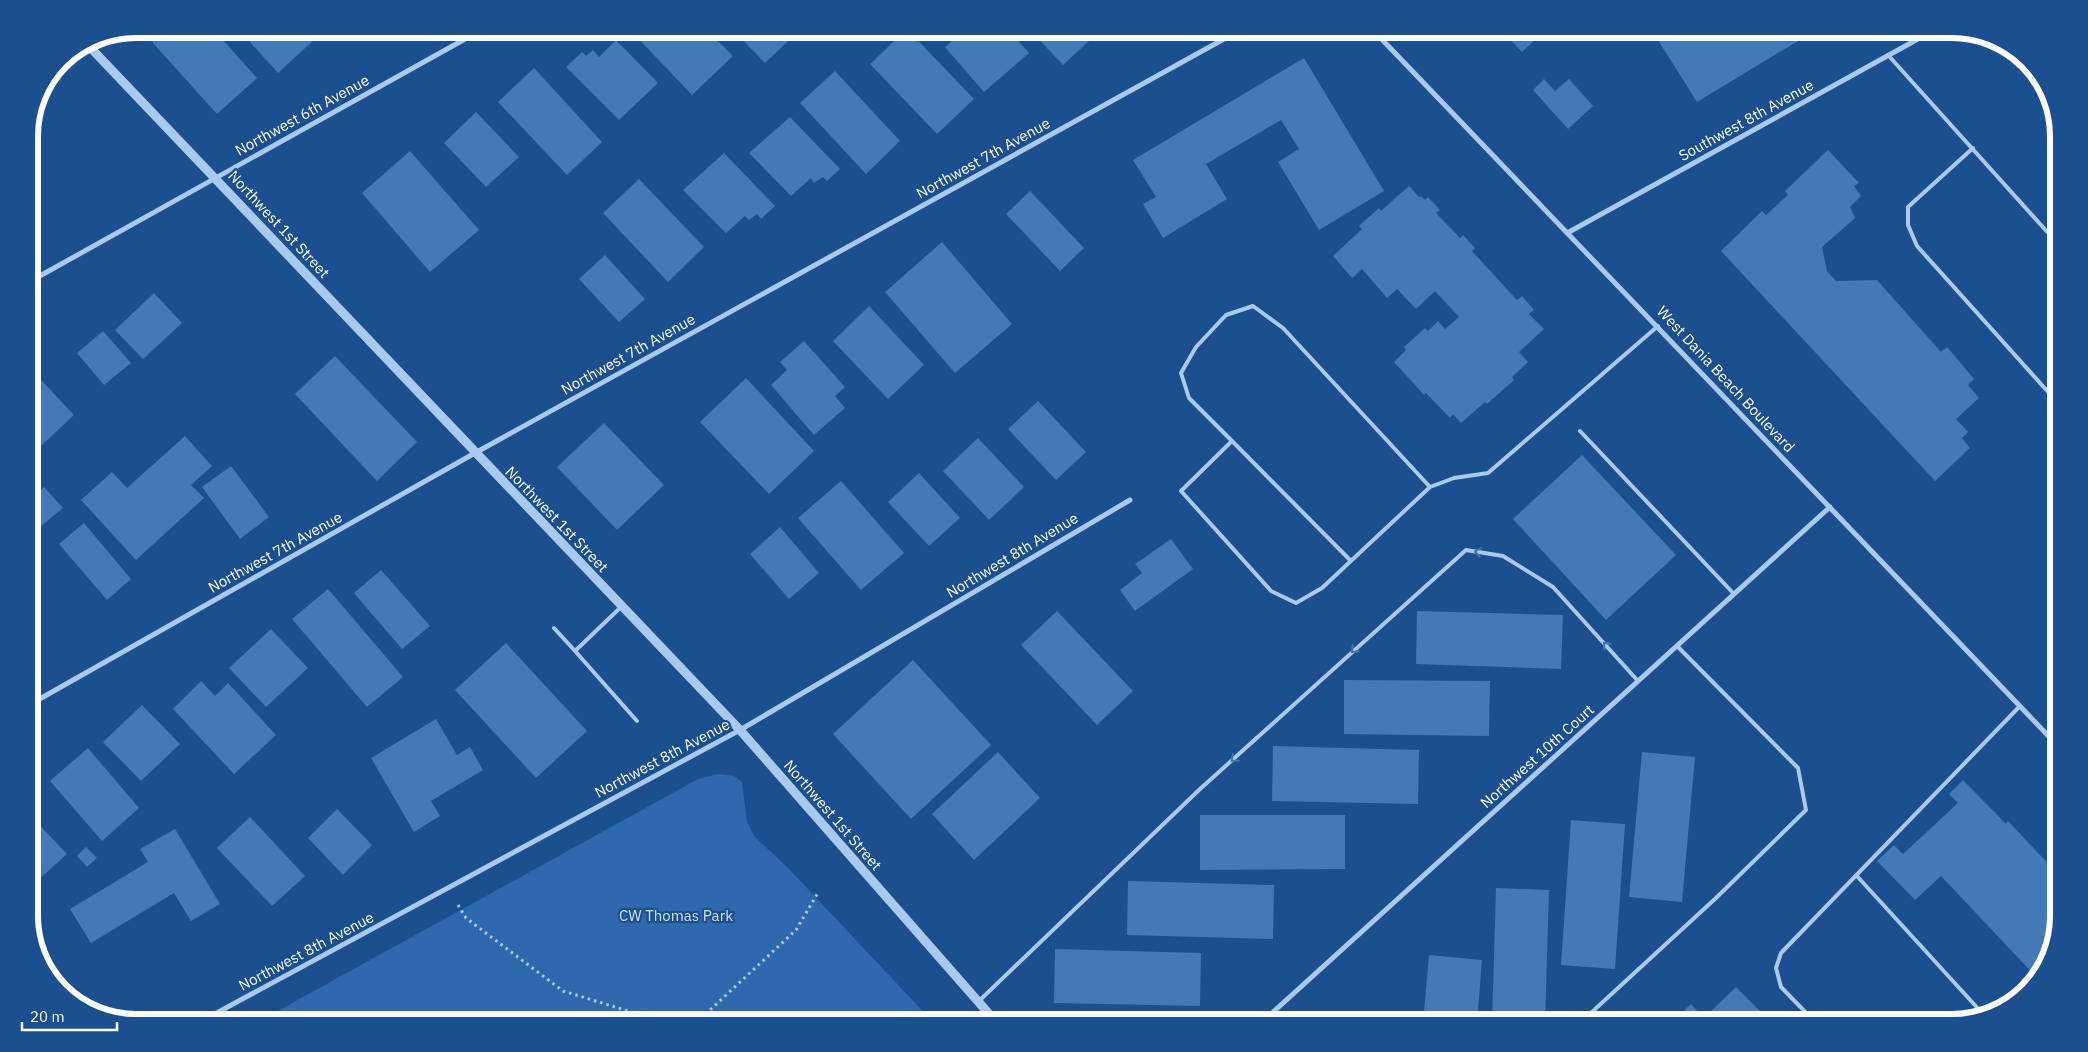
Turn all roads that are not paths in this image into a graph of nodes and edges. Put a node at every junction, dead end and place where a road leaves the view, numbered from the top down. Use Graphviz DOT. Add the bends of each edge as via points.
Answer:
graph roads {
  1 [pos="467,38"];
  2 [pos="1226,38"];
  3 [pos="1381,38"];
  4 [pos="1919,38"];
  5 [pos="92,48"];
  6 [pos="1888,55"];
  7 [pos="1973,148"];
  8 [pos="216,177"];
  9 [pos="1569,232"];
  10 [pos="2050,235"];
  11 [pos="38,277"];
  12 [pos="1658,326"];
  13 [pos="2050,394"];
  14 [pos="1580,431"];
  15 [pos="1232,441"];
  16 [pos="475,453"];
  17 [pos="1430,487"];
  18 [pos="1130,500"];
  19 [pos="1830,507"];
  20 [pos="1351,561"];
  21 [pos="1734,594"];
  22 [pos="621,606"];
  23 [pos="554,628"];
  24 [pos="1677,646"];
  25 [pos="575,651"];
  26 [pos="1638,682"];
  27 [pos="38,700"];
  28 [pos="2020,706"];
  29 [pos="636,721"];
  30 [pos="740,730"];
  31 [pos="2050,738"];
  32 [pos="1856,875"];
  33 [pos="978,1002"];
  34 [pos="1980,1010"];
  35 [pos="215,1014"];
  36 [pos="989,1014"];
  37 [pos="1271,1014"];
  38 [pos="1590,1014"];
  39 [pos="1807,1014"];
  1 -- 8 [label="street, Northwest 6th Avenue"];
  2 -- 16 [label="street, Northwest 7th Avenue"];
  3 -- 9 [label="street, West Dania Beach Boulevard"];
  4 -- 6 [label="street, Southwest 8th Avenue"];
  5 -- 8 [label="street, Northwest 1st Street"];
  6 -- 7 [label="lane"];
  6 -- 9 [label="street, Southwest 8th Avenue"];
  7 -- 10 [label="lane"];
  7 -- 13 [label="lane" via="1908,207 1908,225 1917,246"];
  8 -- 11 [label="street, Northwest 6th Avenue"];
  8 -- 16 [label="street, Northwest 1st Street"];
  9 -- 12 [label="street, West Dania Beach Boulevard"];
  12 -- 17 [label="lane" via="1488,473 1454,478"];
  12 -- 19 [label="street, West Dania Beach Boulevard"];
  14 -- 21 [label="lane"];
  15 -- 17 [label="lane" via="1189,398 1181,373 1196,347 1226,315 1253,306 1283,328"];
  15 -- 20 [label="lane"];
  15 -- 20 [label="lane" via="1181,491 1271,591 1296,603 1322,588"];
  16 -- 22 [label="street, Northwest 1st Street"];
  16 -- 27 [label="street, Northwest 7th Avenue"];
  17 -- 20 [label="lane"];
  18 -- 30 [label="street, Northwest 8th Avenue"];
  19 -- 21 [label="street, Northwest 10th Court"];
  19 -- 28 [label="street, West Dania Beach Boulevard"];
  21 -- 24 [label="street, Northwest 10th Court"];
  22 -- 25 [label="lane"];
  22 -- 30 [label="street, Northwest 1st Street"];
  23 -- 25 [label="lane"];
  24 -- 26 [label="street, Northwest 10th Court"];
  24 -- 38 [label="lane" via="1798,768 1806,810"];
  25 -- 29 [label="lane"];
  26 -- 33 [label="lane, one-way" via="1553,587 1503,556 1466,550 1200,789"];
  26 -- 37 [label="street, Northwest 10th Court"];
  28 -- 31 [label="street, West Dania Beach Boulevard"];
  28 -- 32 [label="lane"];
  30 -- 33 [label="street, Northwest 1st Street"];
  30 -- 35 [label="street, Northwest 8th Avenue"];
  32 -- 34 [label="lane"];
  32 -- 39 [label="lane" via="1781,953 1776,968 1781,987"];
  33 -- 36 [label="street, Northwest 1st Street"];
}
